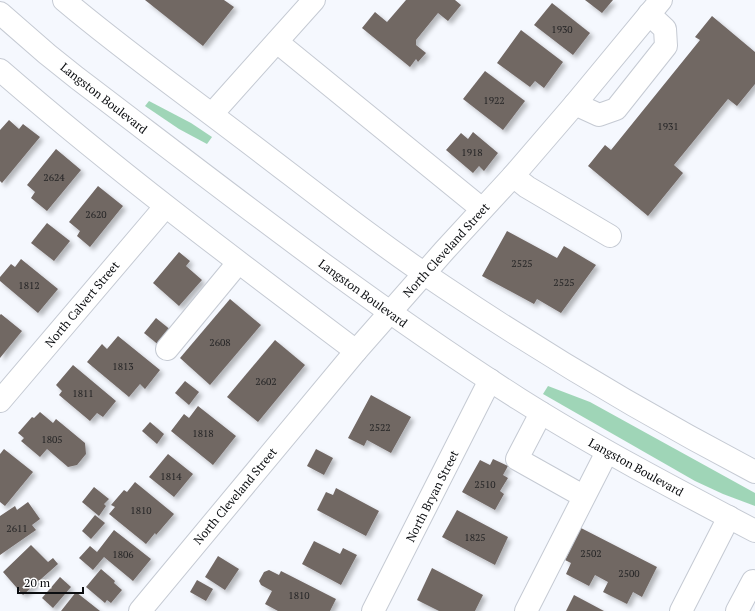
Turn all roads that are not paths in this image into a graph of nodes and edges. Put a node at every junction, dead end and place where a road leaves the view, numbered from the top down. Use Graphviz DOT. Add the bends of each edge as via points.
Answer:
graph roads {
  1 [pos="64,0"];
  2 [pos="314,0"];
  3 [pos="655,7"];
  4 [pos="0,13"];
  5 [pos="277,42"];
  6 [pos="0,70"];
  7 [pos="575,104"];
  8 [pos="212,114"];
  9 [pos="513,176"];
  10 [pos="165,206"];
  11 [pos="482,209"];
  12 [pos="610,236"];
  13 [pos="238,263"];
  14 [pos="424,273"];
  15 [pos="390,312"];
  16 [pos="167,348"];
  17 [pos="356,351"];
  18 [pos="490,380"];
  19 [pos="0,401"];
  20 [pos="541,413"];
  21 [pos="607,452"];
  22 [pos="755,472"];
  23 [pos="574,491"];
  24 [pos="729,517"];
  25 [pos="755,531"];
  26 [pos="754,580"];
  27 [pos="687,609"];
  28 [pos="140,611"];
  29 [pos="373,611"];
  30 [pos="526,611"];
  31 [pos="737,611"];
  1 -- 8 [label="main road"];
  2 -- 5 [label="main road"];
  3 -- 7 [label="main road, North Cleveland Street"];
  3 -- 7 [label="main road" via="665,29 666,46 616,108 600,115"];
  4 -- 15 [label="main road, Langston Boulevard" via="77,78"];
  5 -- 8 [label="main road"];
  5 -- 11 [label="main road"];
  6 -- 10 [label="main road"];
  7 -- 9 [label="main road, North Cleveland Street"];
  8 -- 14 [label="main road"];
  9 -- 11 [label="main road, North Cleveland Street"];
  9 -- 12 [label="main road"];
  10 -- 13 [label="main road"];
  10 -- 19 [label="main road, North Calvert Street"];
  11 -- 14 [label="main road, North Cleveland Street"];
  13 -- 16 [label="main road"];
  13 -- 17 [label="main road"];
  14 -- 15 [label="main road, North Cleveland Street"];
  14 -- 22 [label="main road" via="602,387"];
  15 -- 17 [label="main road, North Cleveland Street"];
  15 -- 18 [label="main road, Langston Boulevard"];
  17 -- 28 [label="main road, North Cleveland Street"];
  18 -- 20 [label="main road, Langston Boulevard"];
  18 -- 29 [label="main road, North Bryan Street"];
  20 -- 21 [label="main road, Langston Boulevard"];
  20 -- 23 [label="main road" via="517,459"];
  21 -- 24 [label="main road, Langston Boulevard"];
  21 -- 30 [label="main road"];
  24 -- 25 [label="main road, Langston Boulevard"];
  24 -- 27 [label="main road"];
  26 -- 31 [label="main road"];
}
